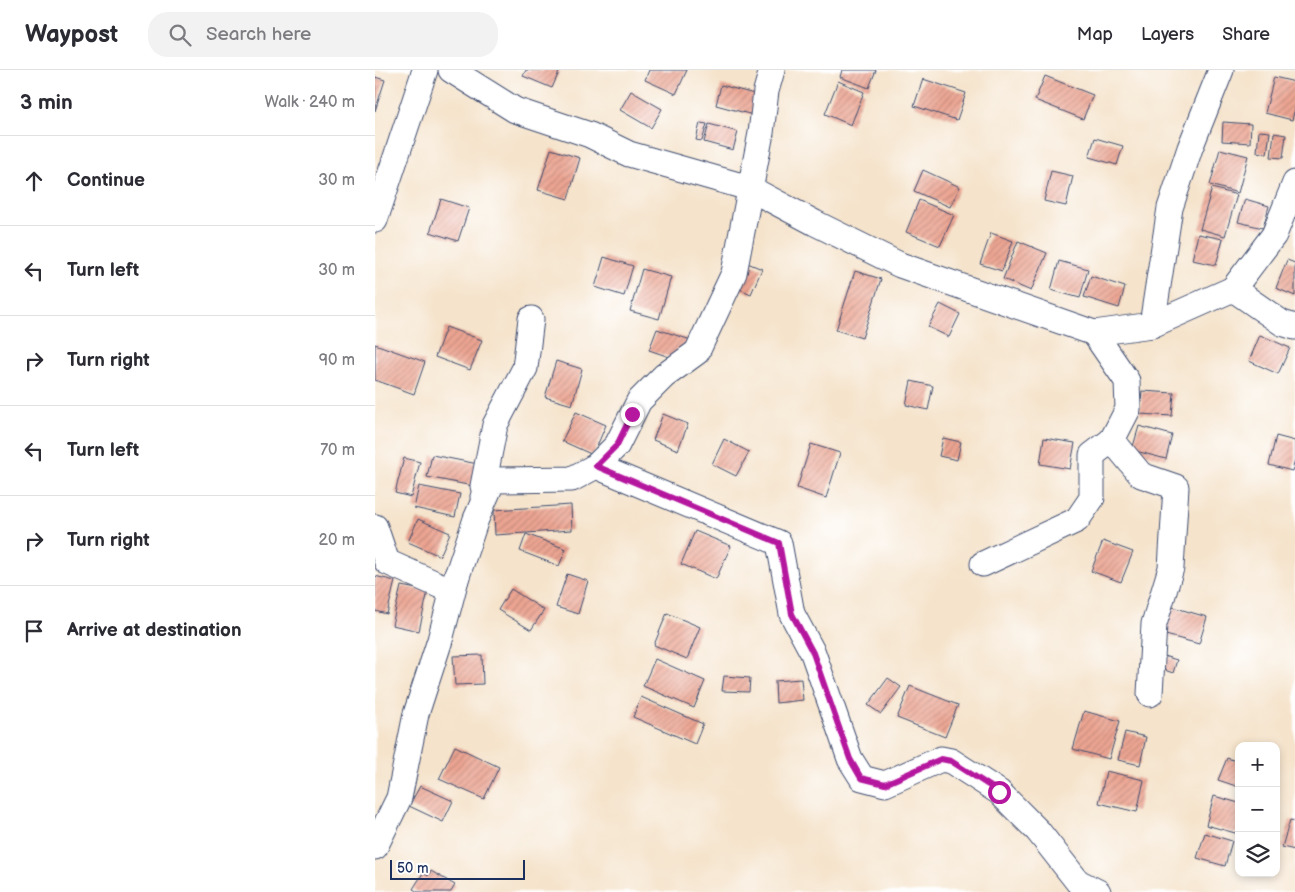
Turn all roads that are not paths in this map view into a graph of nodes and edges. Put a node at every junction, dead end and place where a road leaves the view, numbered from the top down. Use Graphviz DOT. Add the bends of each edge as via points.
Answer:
graph roads {
  1 [pos="425,70"];
  2 [pos="451,70"];
  3 [pos="772,70"];
  4 [pos="1221,70"];
  5 [pos="1295,183"];
  6 [pos="749,188"];
  7 [pos="375,220"];
  8 [pos="1233,288"];
  9 [pos="531,319"];
  10 [pos="1152,325"];
  11 [pos="1295,327"];
  12 [pos="1094,333"];
  13 [pos="1112,440"];
  14 [pos="596,466"];
  15 [pos="375,527"];
  16 [pos="983,564"];
  17 [pos="452,591"];
  18 [pos="1151,694"];
  19 [pos="375,847"];
  20 [pos="1098,892"];
  1 -- 7 [label="street"];
  2 -- 6 [label="street" via="515,110 590,135 629,154"];
  3 -- 6 [label="street"];
  4 -- 10 [label="street" via="1190,148 1171,208"];
  5 -- 8 [label="street" via="1274,235"];
  6 -- 12 [label="street" via="900,265"];
  6 -- 14 [label="street" via="734,273 697,352 664,376 639,401 617,445"];
  8 -- 10 [label="street"];
  8 -- 11 [label="street" via="1282,322"];
  9 -- 17 [label="street" via="525,368 495,425 483,486 485,492"];
  10 -- 12 [label="street"];
  12 -- 13 [label="street" via="1127,381 1128,409"];
  13 -- 16 [label="street" via="1092,455 1092,498 1077,520"];
  13 -- 18 [label="street" via="1141,475 1176,487 1171,568 1154,624"];
  14 -- 17 [label="street" via="572,479 493,480"];
  14 -- 20 [label="street" via="779,543 792,614 813,653 850,759 861,778 885,784 941,759 951,761 999,792 1038,831 1078,882"];
  15 -- 17 [label="street" via="387,562"];
  17 -- 19 [label="street" via="416,714 399,798"];
}
